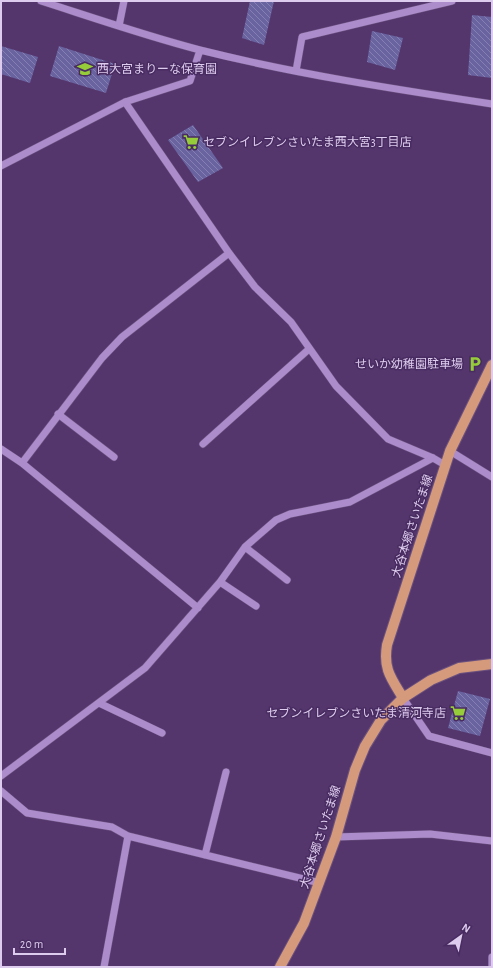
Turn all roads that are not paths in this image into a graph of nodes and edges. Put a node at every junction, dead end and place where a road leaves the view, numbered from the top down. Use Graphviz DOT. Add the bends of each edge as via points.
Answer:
graph roads {
  1 [pos="41,1"];
  2 [pos="124,1"];
  3 [pos="452,1"];
  4 [pos="119,26"];
  5 [pos="200,50"];
  6 [pos="296,71"];
  7 [pos="125,102"];
  8 [pos="492,104"];
  9 [pos="2,163"];
  10 [pos="229,253"];
  11 [pos="309,349"];
  12 [pos="492,365"];
  13 [pos="58,414"];
  14 [pos="203,444"];
  15 [pos="1,448"];
  16 [pos="450,451"];
  17 [pos="114,457"];
  18 [pos="433,458"];
  19 [pos="22,463"];
  20 [pos="445,465"];
  21 [pos="492,477"];
  22 [pos="245,547"];
  23 [pos="287,580"];
  24 [pos="220,582"];
  25 [pos="256,606"];
  26 [pos="198,608"];
  27 [pos="492,664"];
  28 [pos="403,698"];
  29 [pos="99,703"];
  30 [pos="162,733"];
  31 [pos="492,753"];
  32 [pos="226,772"];
  33 [pos="1,776"];
  34 [pos="1,791"];
  35 [pos="128,836"];
  36 [pos="336,837"];
  37 [pos="492,841"];
  38 [pos="205,855"];
  39 [pos="320,883"];
  40 [pos="492,957"];
  41 [pos="104,967"];
  42 [pos="280,967"];
  43 [pos="492,967"];
  1 -- 4 [label="street"];
  2 -- 4 [label="street"];
  3 -- 6 [label="street" via="302,37"];
  4 -- 5 [label="street"];
  5 -- 6 [label="street"];
  5 -- 7 [label="street" via="190,81"];
  6 -- 8 [label="street"];
  7 -- 9 [label="street"];
  7 -- 10 [label="street"];
  10 -- 11 [label="street" via="255,287 291,322"];
  10 -- 13 [label="street" via="122,337"];
  11 -- 14 [label="street"];
  11 -- 18 [label="street" via="336,386 388,439"];
  12 -- 16 [label="main road, 大谷本郷さいたま線"];
  13 -- 17 [label="street"];
  13 -- 19 [label="street"];
  15 -- 19 [label="street"];
  16 -- 20 [label="main road, 大谷本郷さいたま線"];
  16 -- 21 [label="street"];
  18 -- 20 [label="street"];
  18 -- 22 [label="street" via="350,502 290,514 276,520"];
  19 -- 26 [label="street"];
  20 -- 28 [label="main road, 大谷本郷さいたま線" via="387,645 385,659 388,673"];
  22 -- 23 [label="street"];
  22 -- 24 [label="street"];
  24 -- 25 [label="street"];
  24 -- 26 [label="street"];
  26 -- 29 [label="street" via="145,668"];
  27 -- 28 [label="main road, 大谷本郷さいたま線" via="459,668 431,680"];
  28 -- 31 [label="street" via="430,736"];
  28 -- 36 [label="main road, 大谷本郷さいたま線" via="381,720 365,746 355,770"];
  29 -- 30 [label="street"];
  29 -- 33 [label="street"];
  32 -- 38 [label="street"];
  34 -- 35 [label="street" via="27,813 112,827"];
  35 -- 38 [label="street"];
  35 -- 41 [label="street"];
  36 -- 37 [label="street" via="430,834"];
  36 -- 39 [label="main road, 大谷本郷さいたま線"];
  38 -- 39 [label="street"];
  39 -- 42 [label="main road, 大谷本郷さいたま線" via="304,923"];
  40 -- 43 [label="street"];
}
